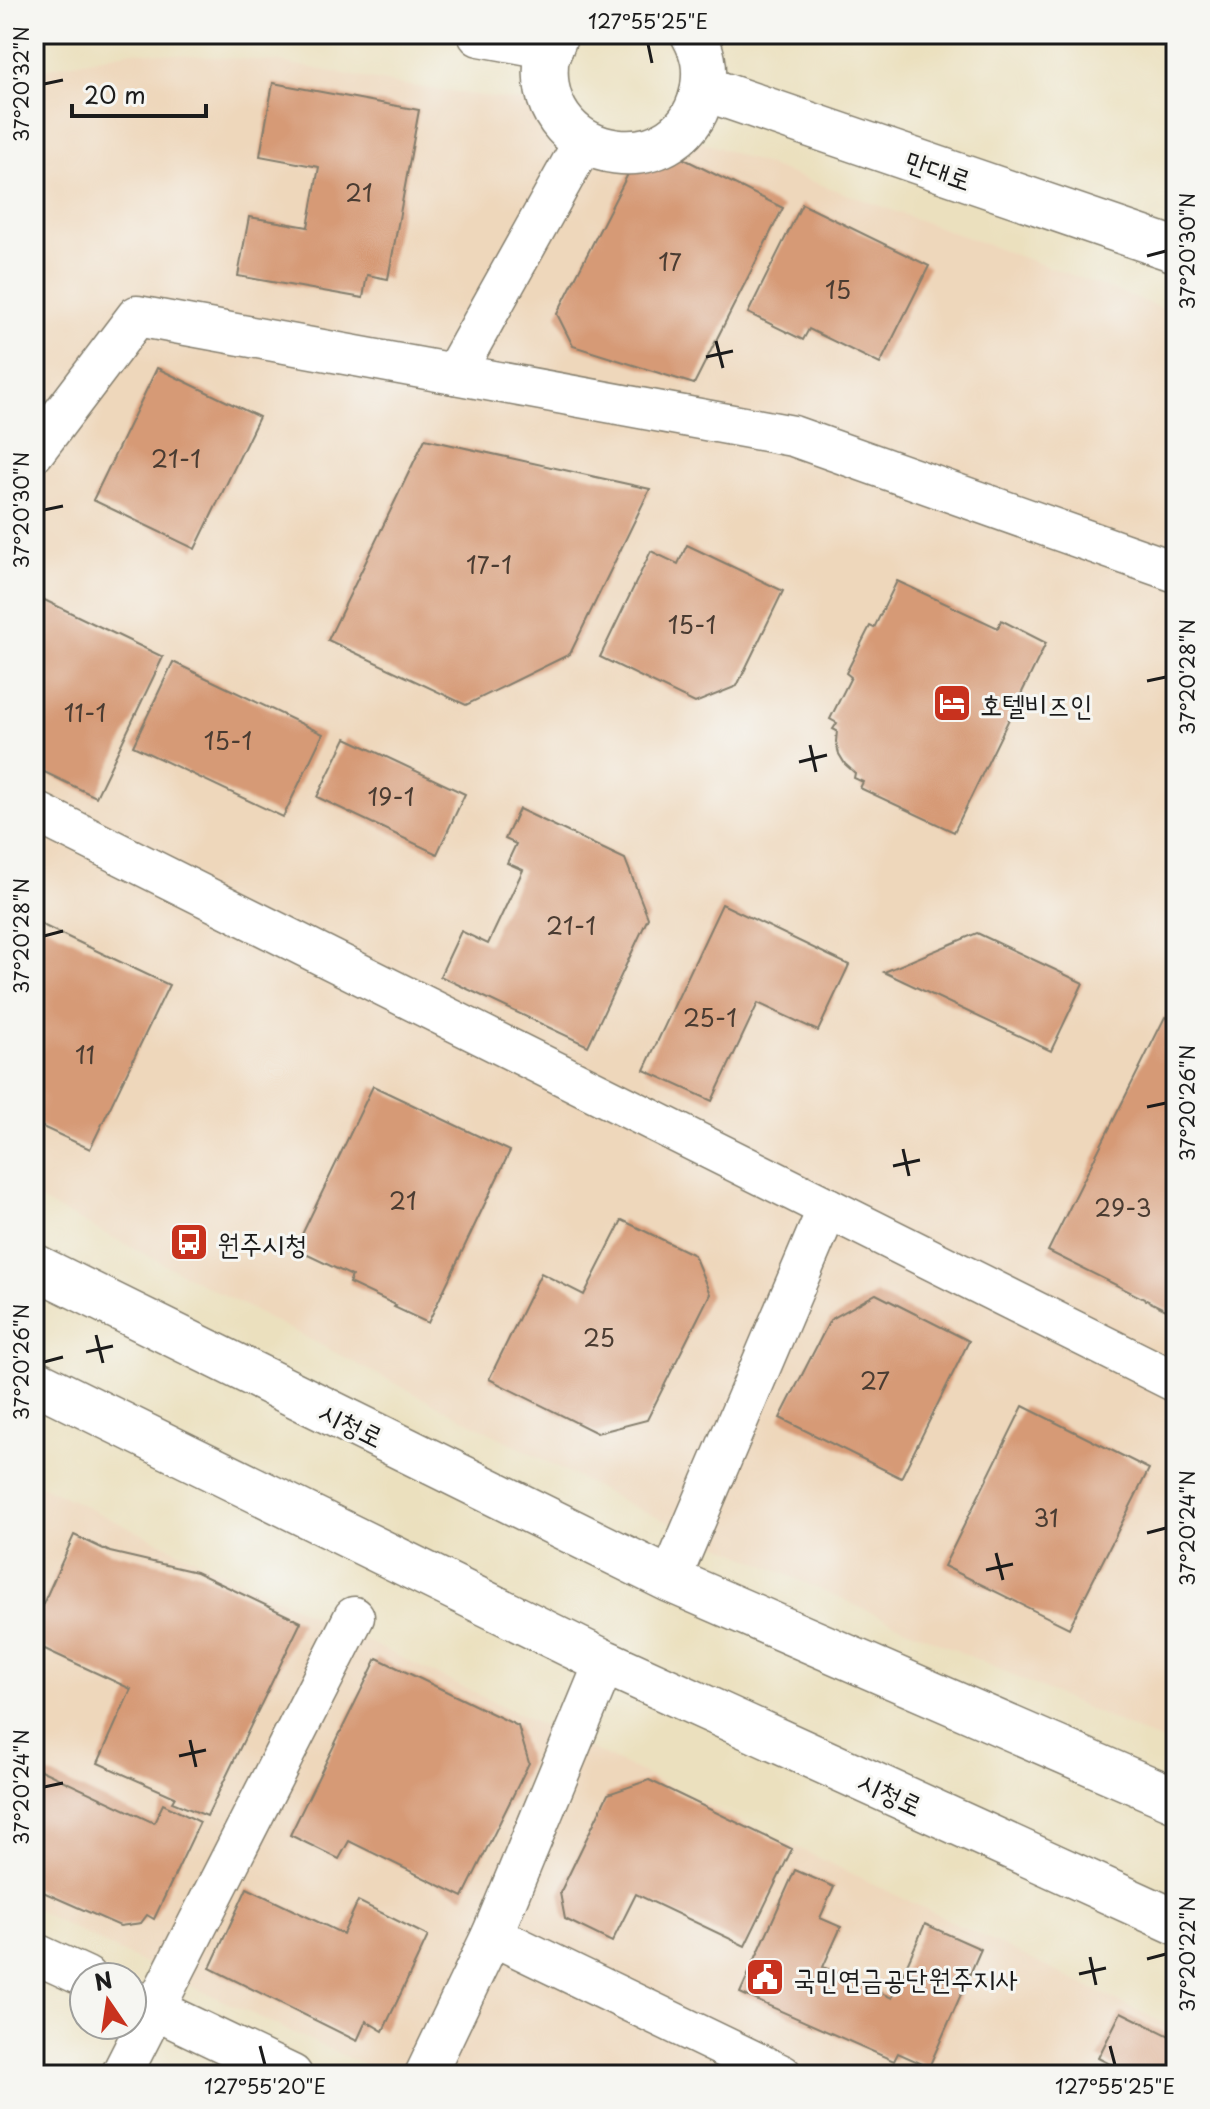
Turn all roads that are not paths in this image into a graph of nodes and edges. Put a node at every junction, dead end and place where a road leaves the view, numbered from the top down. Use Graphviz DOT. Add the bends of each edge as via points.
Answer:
graph roads {
  1 [pos="480,34"];
  2 [pos="693,34"];
  3 [pos="554,41"];
  4 [pos="703,88"];
  5 [pos="584,141"];
  6 [pos="1176,250"];
  7 [pos="454,374"];
  8 [pos="34,452"];
  9 [pos="1176,572"];
  10 [pos="34,811"];
  11 [pos="828,1208"];
  12 [pos="34,1266"];
  13 [pos="34,1381"];
  14 [pos="1176,1382"];
  15 [pos="670,1580"];
  16 [pos="354,1617"];
  17 [pos="605,1662"];
  18 [pos="1176,1800"];
  19 [pos="1176,1922"];
  20 [pos="492,1935"];
  21 [pos="34,1953"];
  22 [pos="68,1969"];
  23 [pos="148,1997"];
  24 [pos="148,2006"];
  25 [pos="132,2041"];
  26 [pos="121,2075"];
  27 [pos="292,2075"];
  28 [pos="425,2075"];
  29 [pos="782,2075"];
  1 -- 3 [label="street"];
  2 -- 4 [label="street" via="701,48"];
  3 -- 5 [label="street" via="546,60 546,87 555,113"];
  4 -- 5 [label="street" via="690,121 671,139 648,150 622,153"];
  4 -- 6 [label="street, 만대로"];
  5 -- 7 [label="street"];
  7 -- 8 [label="street" via="137,316"];
  7 -- 9 [label="street" via="793,436"];
  10 -- 11 [label="street"];
  11 -- 14 [label="street"];
  11 -- 15 [label="street"];
  12 -- 15 [label="street, 시청로"];
  13 -- 17 [label="street, 시청로"];
  15 -- 18 [label="street, 시청로"];
  16 -- 23 [label="street"];
  17 -- 19 [label="street, 시청로"];
  17 -- 20 [label="street"];
  20 -- 28 [label="street"];
  20 -- 29 [label="street"];
  21 -- 22 [label="street"];
  24 -- 27 [label="street"];
  25 -- 26 [label="street"];
}
